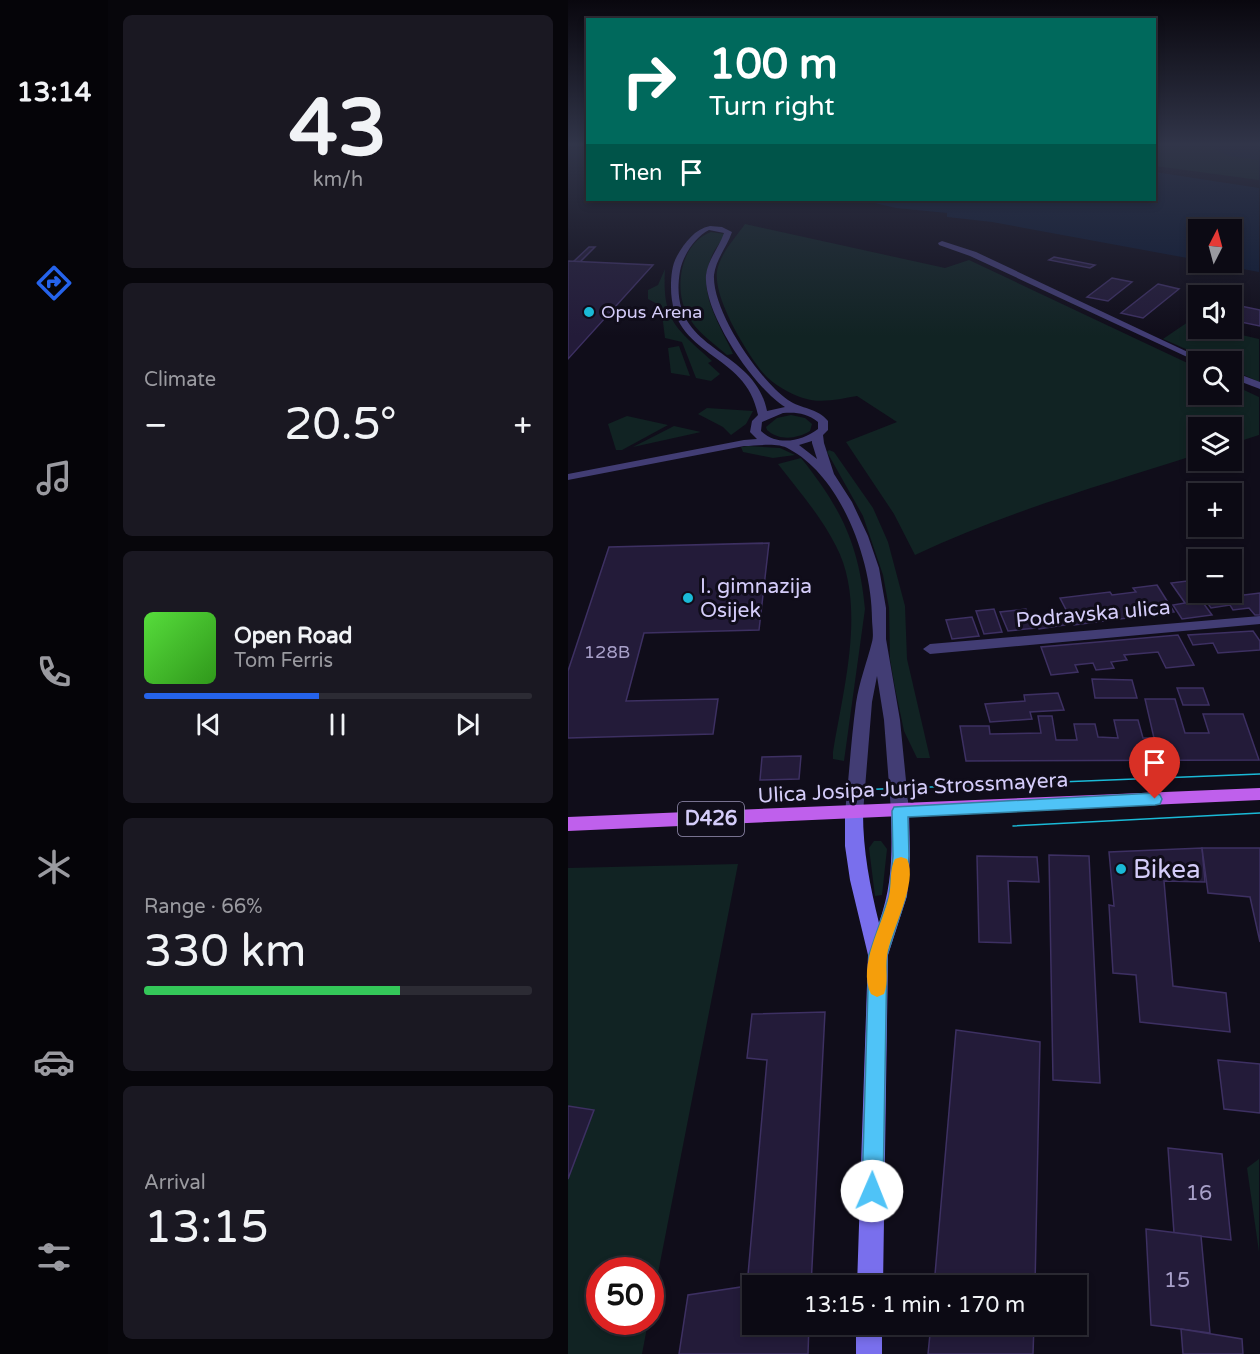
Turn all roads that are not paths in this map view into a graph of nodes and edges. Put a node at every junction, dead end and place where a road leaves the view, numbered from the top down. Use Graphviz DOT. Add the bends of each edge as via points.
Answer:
graph roads {
  1 [pos="942,243"];
  2 [pos="1188,354"];
  3 [pos="1242,379"];
  4 [pos="1260,386"];
  5 [pos="798,410"];
  6 [pos="763,417"];
  7 [pos="754,427"];
  8 [pos="818,435"];
  9 [pos="771,442"];
  10 [pos="788,443"];
  11 [pos="671,457"];
  12 [pos="828,474"];
  13 [pos="568,477"];
  14 [pos="1260,620"];
  15 [pos="879,639"];
  16 [pos="930,649"];
  17 [pos="1260,794"];
  18 [pos="900,811"];
  19 [pos="854,813"];
  20 [pos="568,824"];
  21 [pos="878,955"];
  22 [pos="870,1275"];
  23 [pos="869,1335"];
  24 [pos="869,1354"];
  1 -- 2 [label="street"];
  3 -- 4 [label="street"];
  5 -- 6 [label="street" via="782,410"];
  5 -- 6 [label="street" via="777,398 748,367 718,311 710,281 713,260 728,232 706,228 677,261 679,318 746,380 762,403"];
  5 -- 8 [label="street" via="823,420"];
  6 -- 7 [label="street"];
  7 -- 9 [label="street" via="759,437"];
  7 -- 11 [label="street"];
  8 -- 10 [label="street"];
  8 -- 12 [label="street"];
  9 -- 10 [label="street"];
  9 -- 11 [label="street"];
  10 -- 12 [label="street"];
  11 -- 13 [label="street"];
  12 -- 15 [label="street" via="862,536 872,568 879,608"];
  14 -- 16 [label="street, Podravska ulica"];
  15 -- 18 [label="street" via="892,720"];
  15 -- 19 [label="street" via="864,702"];
  17 -- 18 [label="main road, Ulica Josipa Jurja Strossmayera / D426"];
  18 -- 19 [label="main road, Ulica Josipa Jurja Strossmayera / D426"];
  18 -- 21 [label="main road" via="898,896"];
  19 -- 20 [label="main road, Ulica Josipa Jurja Strossmayera / D426"];
  19 -- 21 [label="main road" via="859,880"];
  21 -- 22 [label="main road"];
  23 -- 24 [label="main road"];
}
